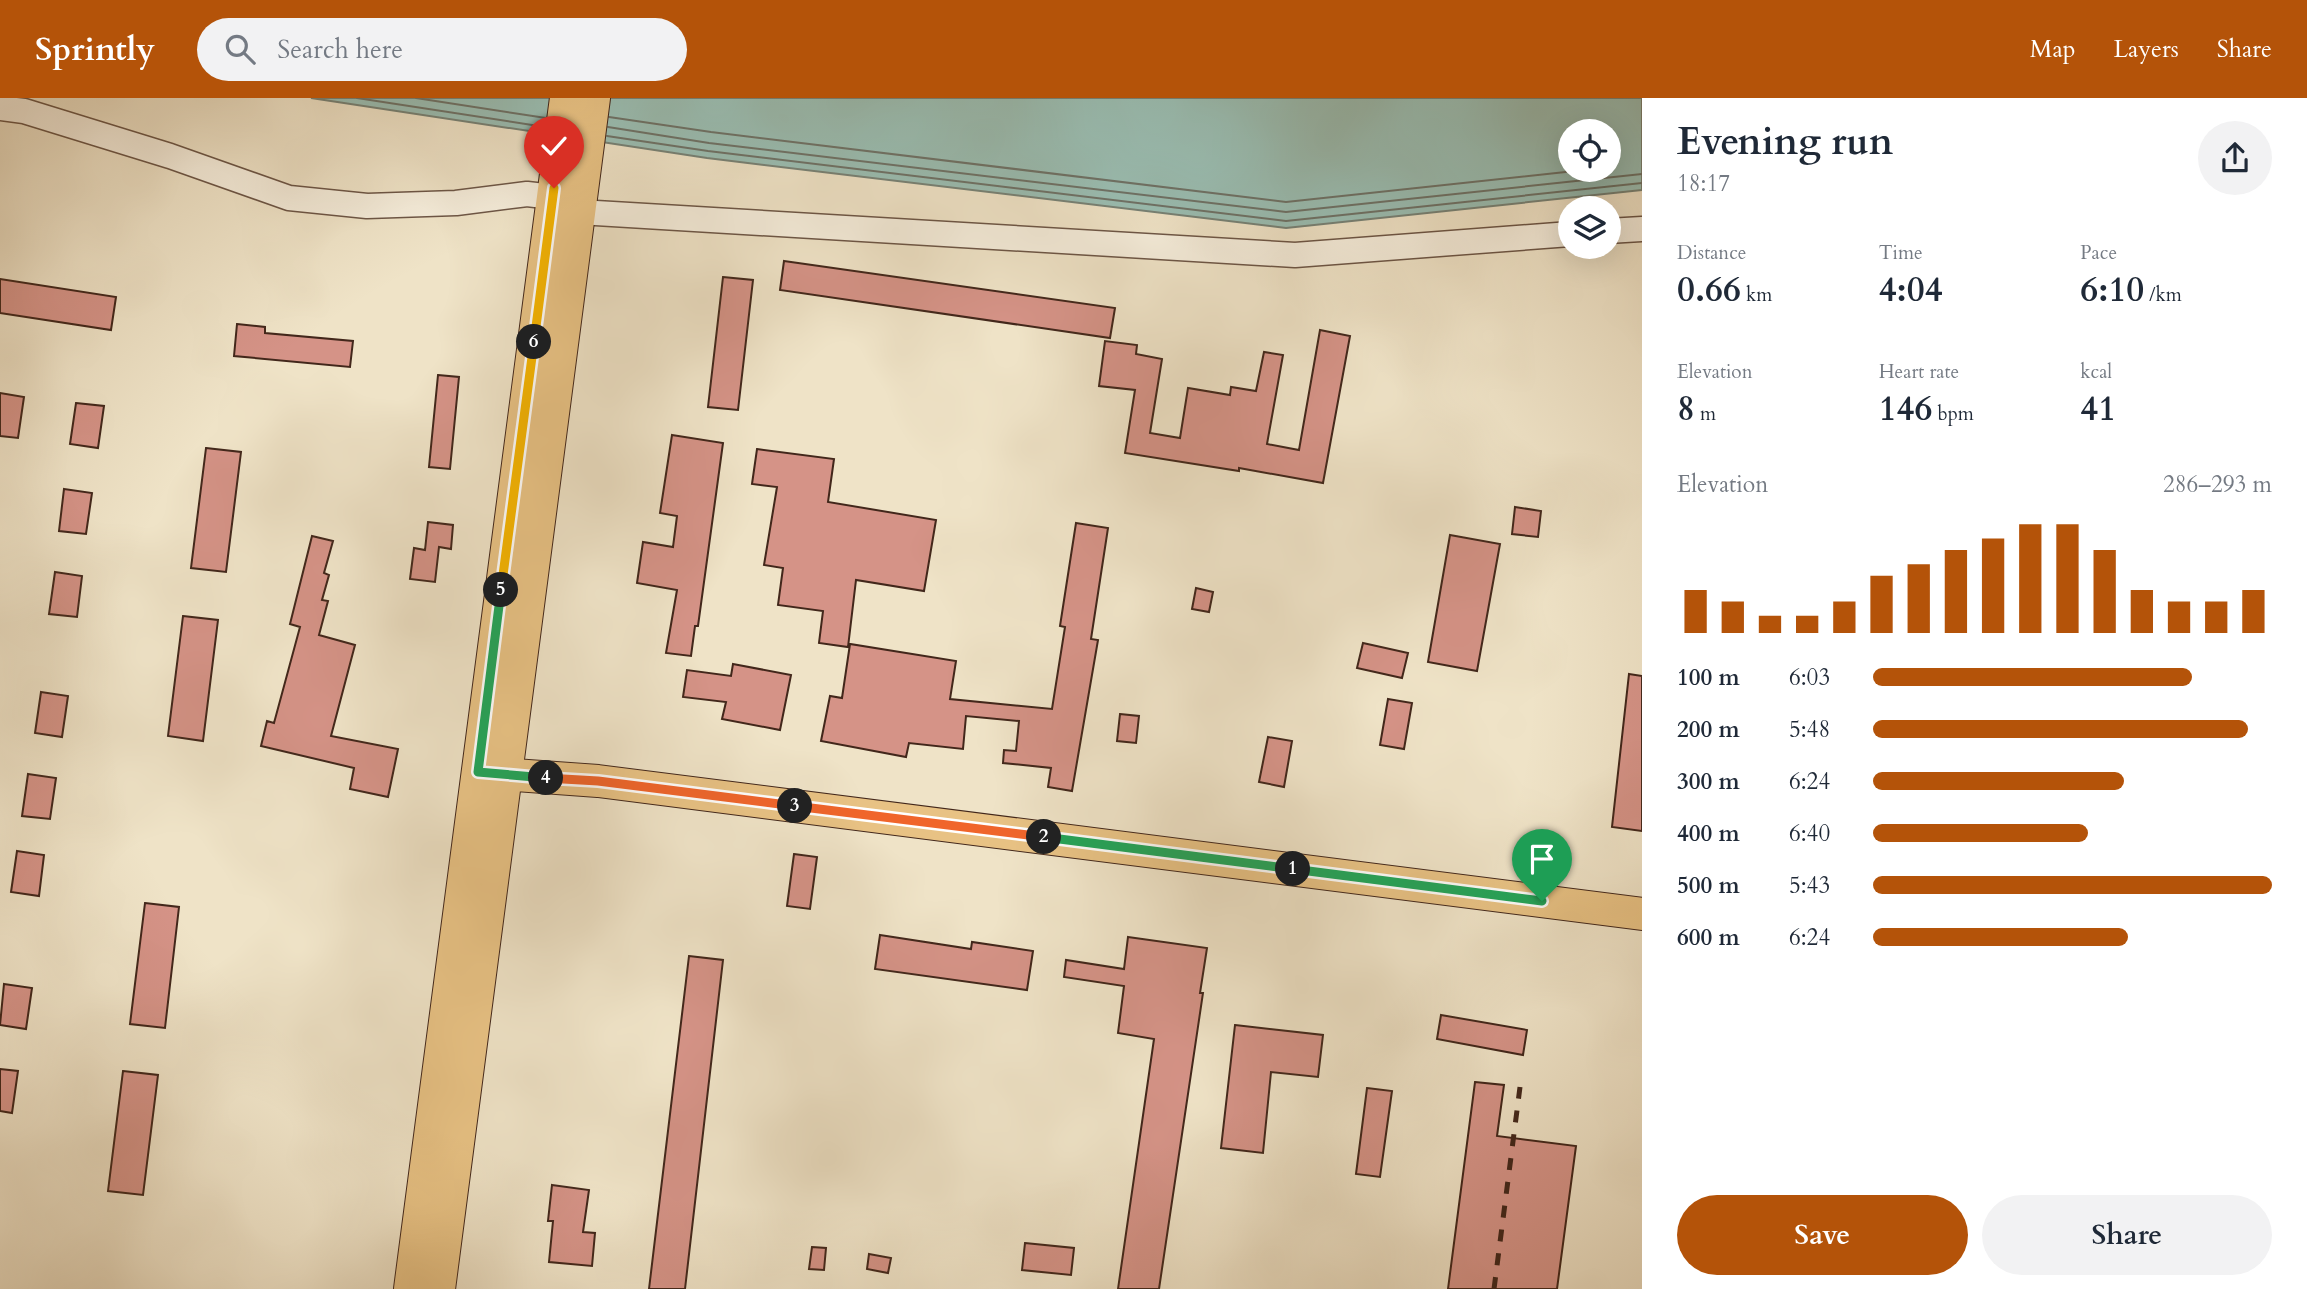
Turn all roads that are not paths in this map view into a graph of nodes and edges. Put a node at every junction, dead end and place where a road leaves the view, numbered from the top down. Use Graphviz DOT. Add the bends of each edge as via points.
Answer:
graph roads {
  1 [pos="566,98"];
  2 [pos="594,98"];
  3 [pos="0,108"];
  4 [pos="567,197"];
  5 [pos="1642,229"];
  6 [pos="1621,230"];
  7 [pos="1558,235"];
  8 [pos="492,774"];
  9 [pos="1642,914"];
  10 [pos="410,1289"];
  11 [pos="439,1289"];
  1 -- 4 [label="main road"];
  2 -- 4 [label="main road"];
  3 -- 4 [label="street" via="24,111 170,156 289,198 367,206 456,203 527,194"];
  4 -- 7 [label="street" via="1295,255"];
  4 -- 8 [label="main road"];
  5 -- 6 [label="street"];
  8 -- 9 [label="main road" via="598,781"];
  8 -- 10 [label="main road"];
  8 -- 11 [label="main road"];
}
